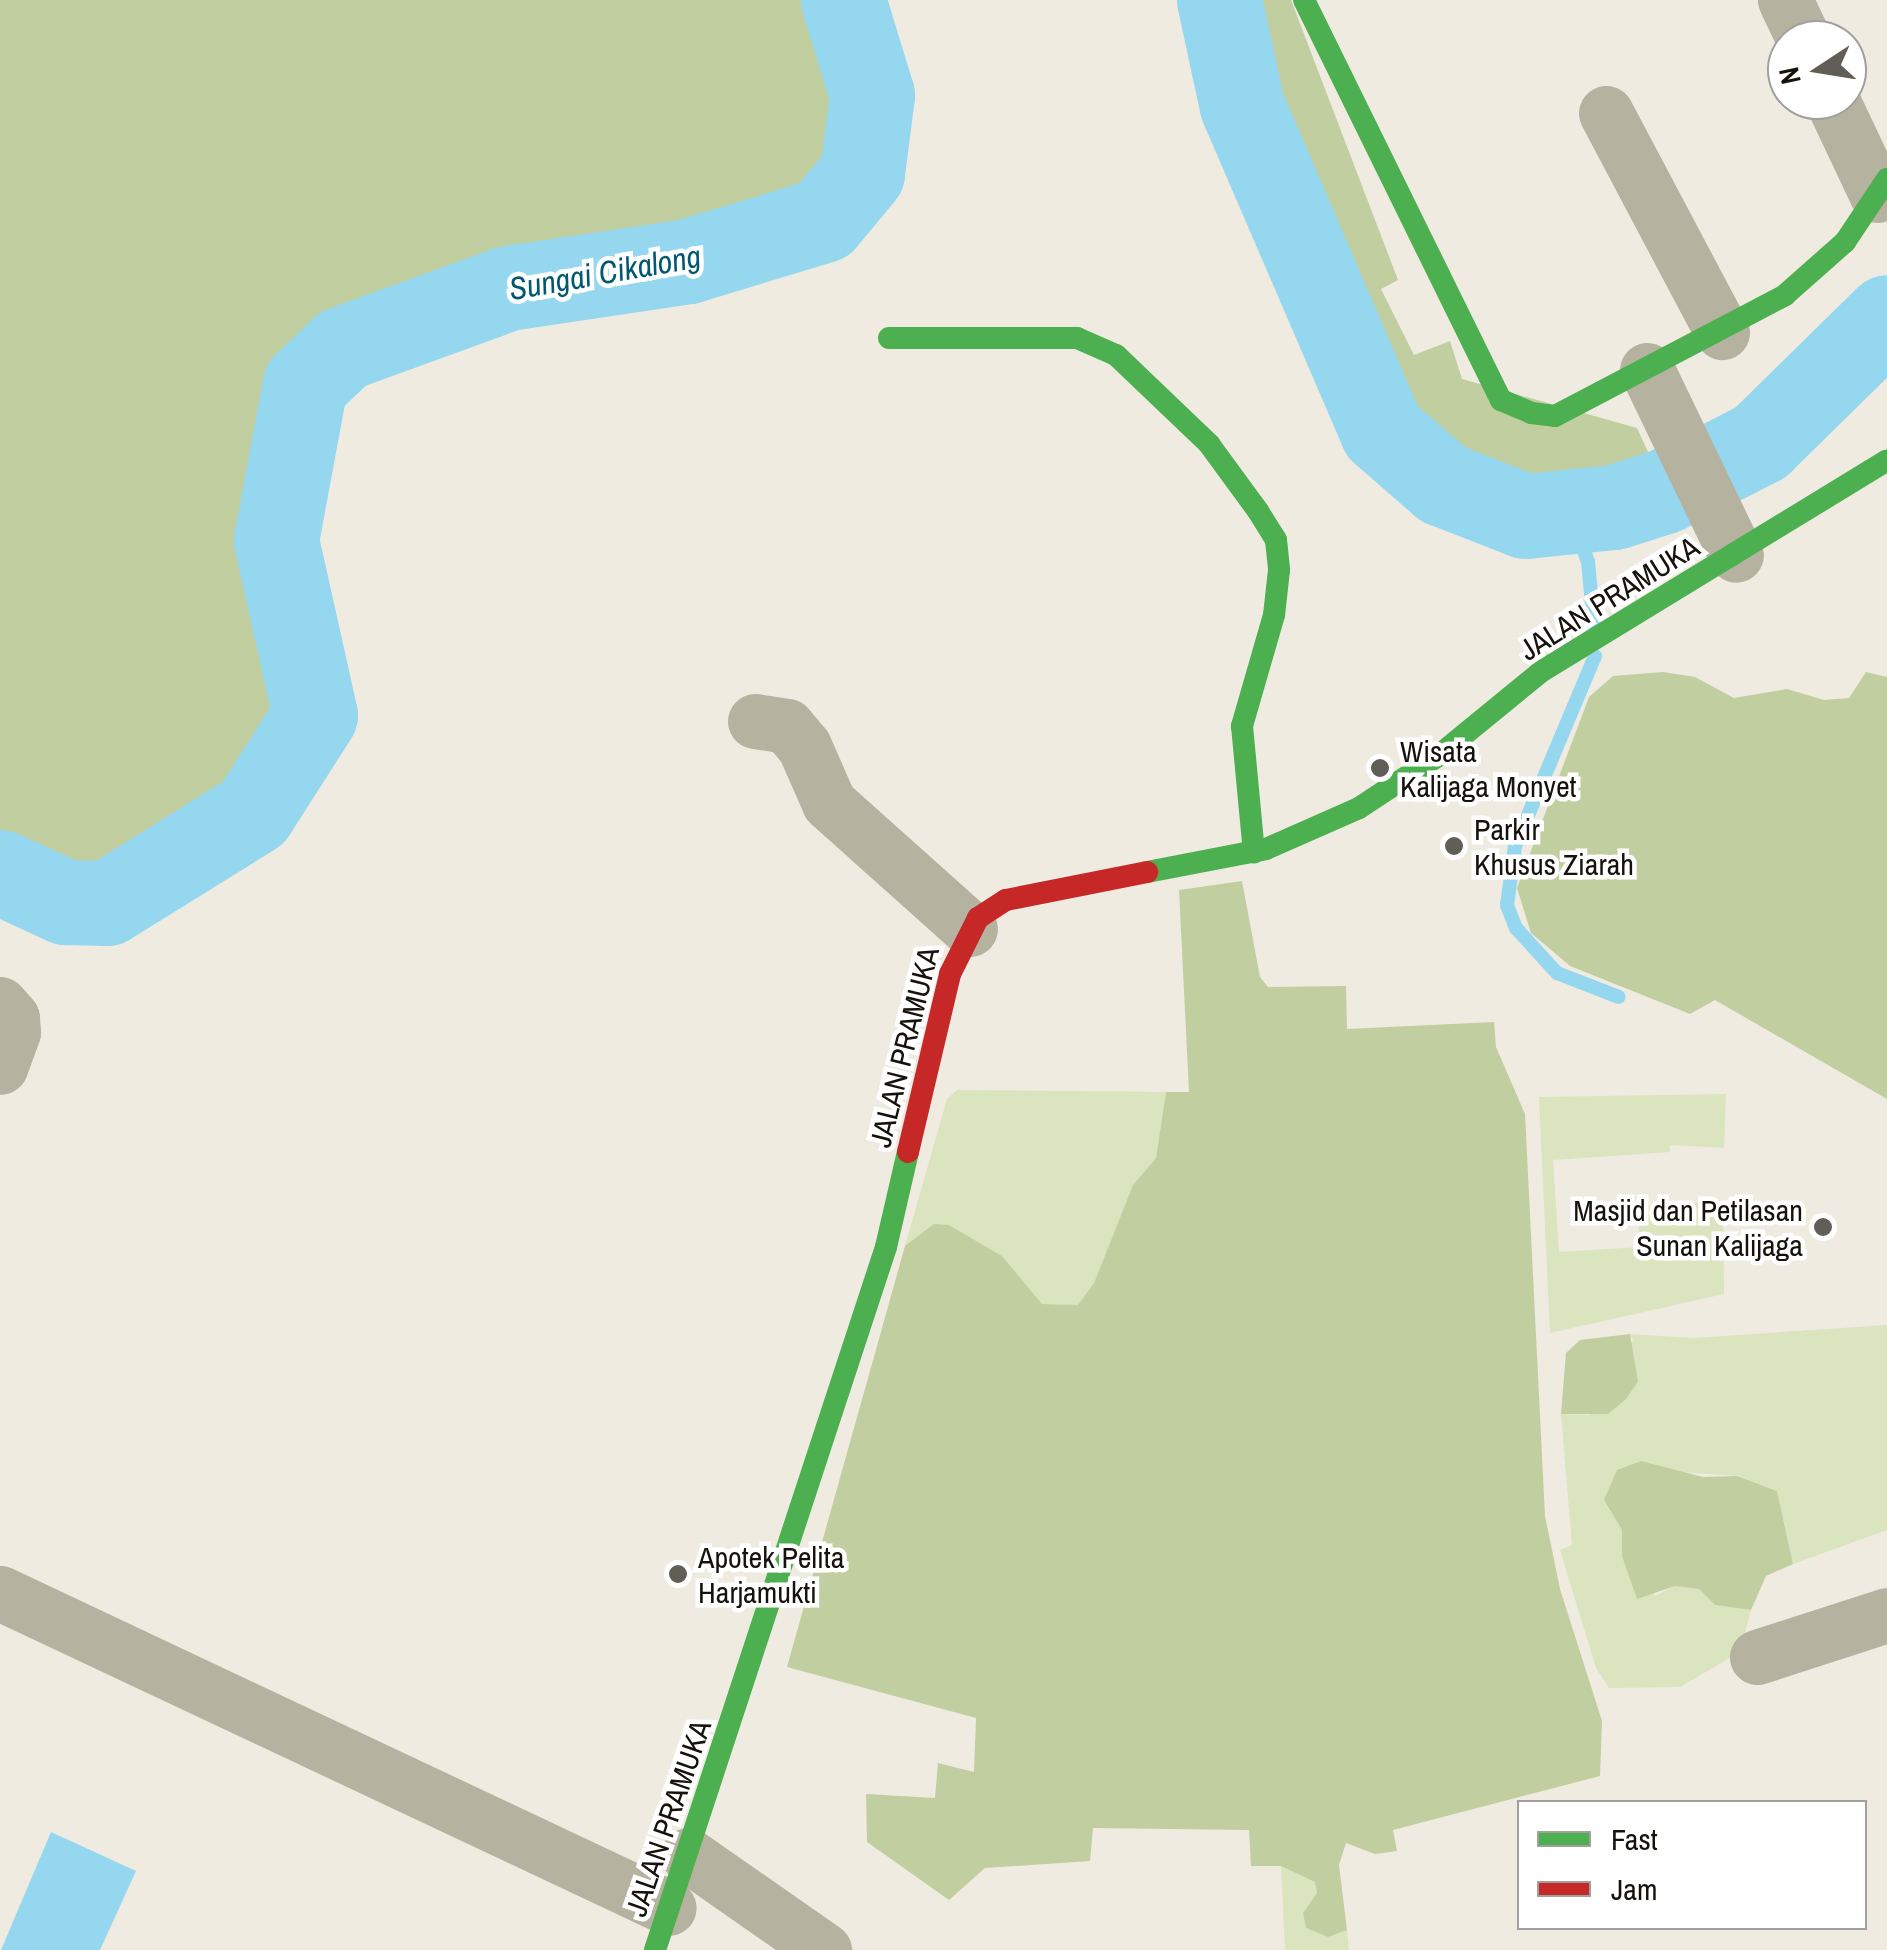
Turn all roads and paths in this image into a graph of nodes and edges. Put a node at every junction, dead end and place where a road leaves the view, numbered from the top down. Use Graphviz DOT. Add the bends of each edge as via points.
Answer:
graph roads {
  1 [pos="1304,0"];
  2 [pos="1606,112"];
  3 [pos="1843,120"];
  4 [pos="1882,187"];
  5 [pos="1722,332"];
  6 [pos="889,338"];
  7 [pos="1659,394"];
  8 [pos="1887,460"];
  9 [pos="1730,542"];
  10 [pos="756,721"];
  11 [pos="1254,852"];
  12 [pos="970,928"];
  13 [pos="0,1004"];
  14 [pos="0,1067"];
  15 [pos="0,1593"];
  16 [pos="1887,1616"];
  17 [pos="1758,1657"];
  18 [pos="688,1854"];
  19 [pos="662,1929"];
  20 [pos="824,1950"];
  1 -- 7 [label="street" via="1501,400 1555,416"];
  2 -- 5 [label="street"];
  3 -- 4 [label="street"];
  4 -- 5 [label="street" via="1845,242 1785,295"];
  5 -- 7 [label="street"];
  6 -- 11 [label="street" via="1077,338 1116,355 1209,444 1258,511 1276,540 1279,570 1274,615 1242,726 1244,810"];
  7 -- 9 [label="street"];
  8 -- 9 [label="street, JALAN PRAMUKA"];
  9 -- 11 [label="street, JALAN PRAMUKA" via="1542,671 1386,795"];
  10 -- 12 [label="street" via="787,726 804,746 829,803"];
  11 -- 12 [label="street, JALAN PRAMUKA" via="1006,900"];
  12 -- 18 [label="street, JALAN PRAMUKA" via="950,974 886,1247"];
  13 -- 14 [label="street" via="13,1032"];
  15 -- 19 [label="street"];
  16 -- 17 [label="street"];
  18 -- 19 [label="street, JALAN PRAMUKA"];
  18 -- 20 [label="street"];
}
